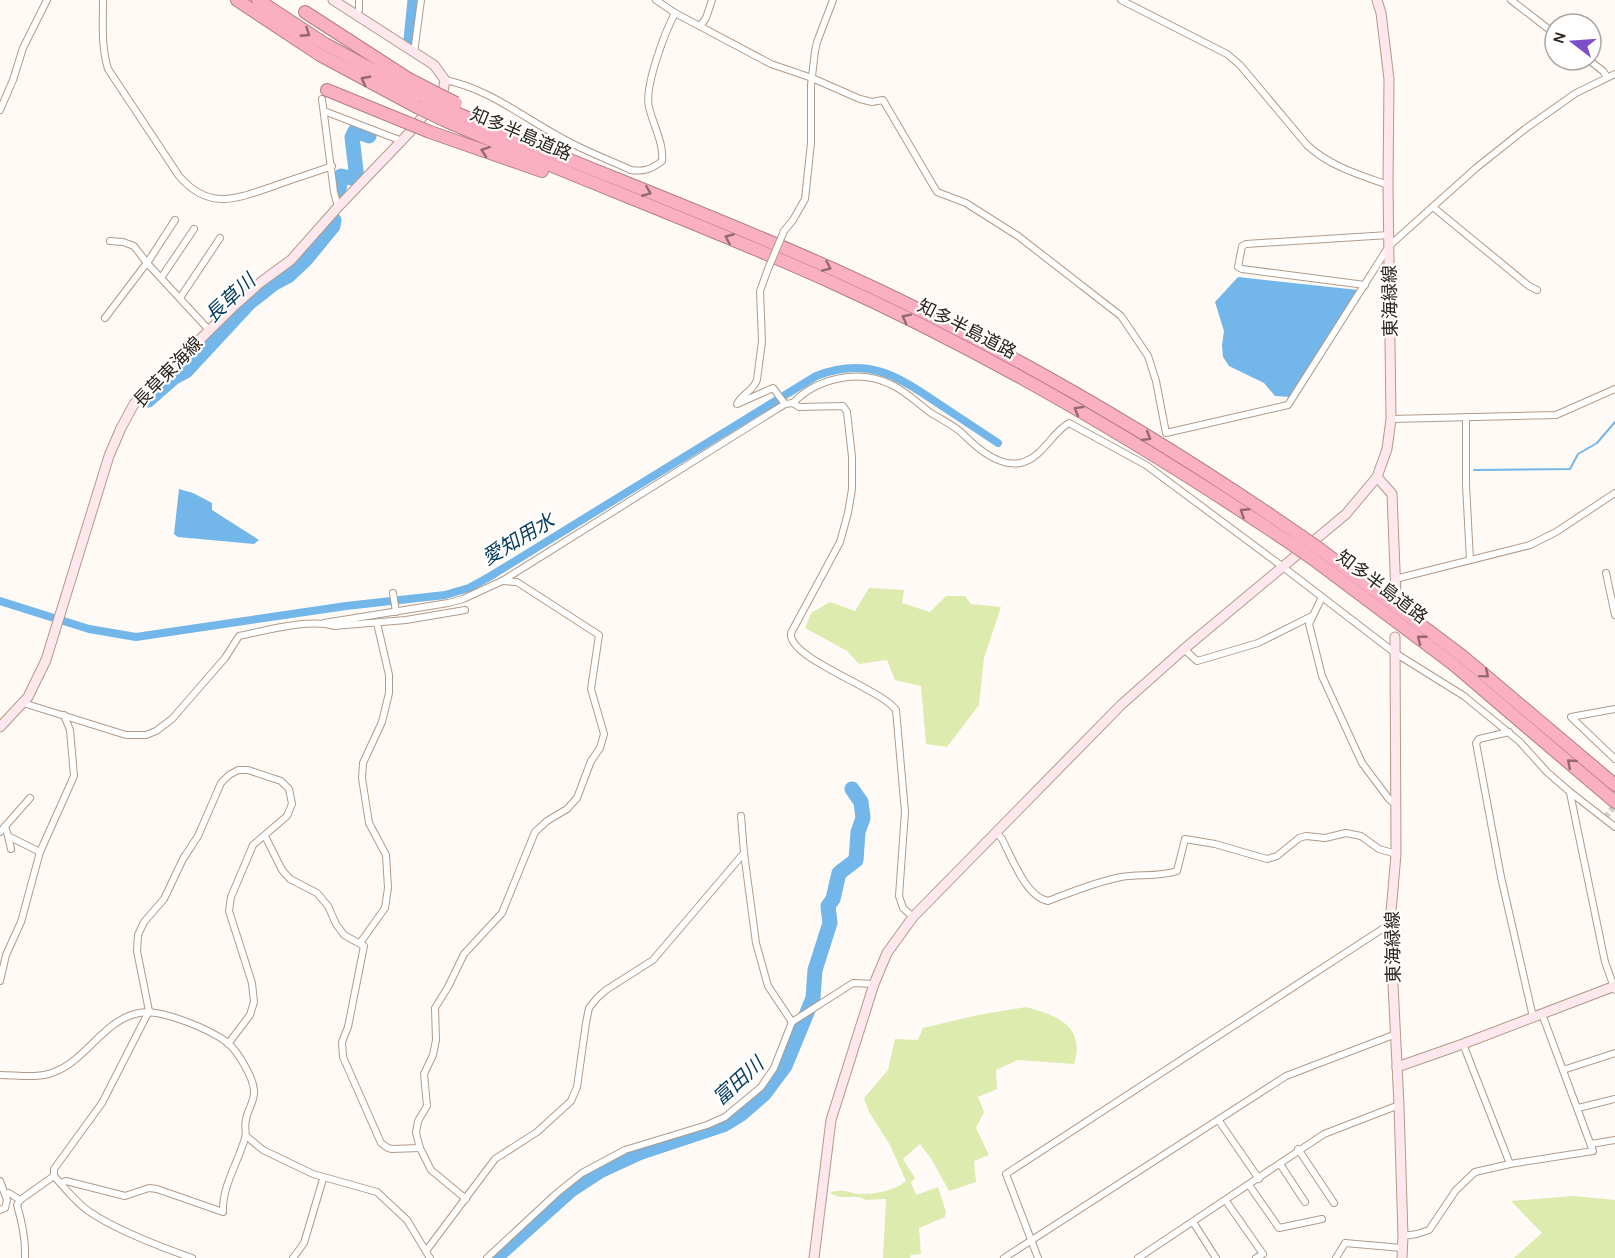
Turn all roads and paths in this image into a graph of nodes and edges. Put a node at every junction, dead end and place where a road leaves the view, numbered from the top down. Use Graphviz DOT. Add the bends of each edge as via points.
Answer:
graph roads {
  1 [pos="47,0"];
  2 [pos="103,0"];
  3 [pos="237,0"];
  4 [pos="258,0"];
  5 [pos="333,0"];
  6 [pos="359,0"];
  7 [pos="421,0"];
  8 [pos="712,0"];
  9 [pos="833,0"];
  10 [pos="1121,0"];
  11 [pos="1377,0"];
  12 [pos="1511,0"];
  13 [pos="662,2"];
  14 [pos="305,12"];
  15 [pos="675,14"];
  16 [pos="356,15"];
  17 [pos="1543,25"];
  18 [pos="700,26"];
  19 [pos="414,53"];
  20 [pos="1603,71"];
  21 [pos="1615,74"];
  22 [pos="1607,77"];
  23 [pos="812,78"];
  24 [pos="445,80"];
  25 [pos="325,94"];
  26 [pos="426,99"];
  27 [pos="0,110"];
  28 [pos="449,110"];
  29 [pos="324,111"];
  30 [pos="402,141"];
  31 [pos="332,166"];
  32 [pos="1388,185"];
  33 [pos="601,186"];
  34 [pos="338,207"];
  35 [pos="1433,207"];
  36 [pos="175,219"];
  37 [pos="194,229"];
  38 [pos="1389,235"];
  39 [pos="220,238"];
  40 [pos="110,241"];
  41 [pos="1389,246"];
  42 [pos="147,262"];
  43 [pos="161,278"];
  44 [pos="1365,285"];
  45 [pos="1537,291"];
  46 [pos="180,298"];
  47 [pos="105,318"];
  48 [pos="209,330"];
  49 [pos="1615,389"];
  50 [pos="793,403"];
  51 [pos="785,404"];
  52 [pos="1466,417"];
  53 [pos="1391,419"];
  54 [pos="1377,477"];
  55 [pos="1615,493"];
  56 [pos="1297,541"];
  57 [pos="1317,554"];
  58 [pos="1470,560"];
  59 [pos="1283,567"];
  60 [pos="1606,573"];
  61 [pos="1395,579"];
  62 [pos="502,580"];
  63 [pos="393,593"];
  64 [pos="1396,595"];
  65 [pos="1322,597"];
  66 [pos="465,610"];
  67 [pos="396,612"];
  68 [pos="1615,615"];
  69 [pos="1312,616"];
  70 [pos="324,623"];
  71 [pos="377,623"];
  72 [pos="1395,637"];
  73 [pos="1184,649"];
  74 [pos="1395,653"];
  75 [pos="23,703"];
  76 [pos="1615,709"];
  77 [pos="64,715"];
  78 [pos="0,727"];
  79 [pos="1509,732"];
  80 [pos="1615,759"];
  81 [pos="1615,785"];
  82 [pos="1570,792"];
  83 [pos="30,798"];
  84 [pos="1615,802"];
  85 [pos="1396,805"];
  86 [pos="741,816"];
  87 [pos="1615,827"];
  88 [pos="2,829"];
  89 [pos="997,833"];
  90 [pos="8,836"];
  91 [pos="265,836"];
  92 [pos="11,849"];
  93 [pos="39,852"];
  94 [pos="744,853"];
  95 [pos="1396,854"];
  96 [pos="913,917"];
  97 [pos="1390,924"];
  98 [pos="360,943"];
  99 [pos="0,981"];
  100 [pos="874,984"];
  101 [pos="1614,987"];
  102 [pos="149,1011"];
  103 [pos="1537,1016"];
  104 [pos="792,1022"];
  105 [pos="1396,1034"];
  106 [pos="228,1044"];
  107 [pos="1463,1044"];
  108 [pos="1615,1053"];
  109 [pos="1397,1067"];
  110 [pos="1563,1070"];
  111 [pos="0,1075"];
  112 [pos="1615,1100"];
  113 [pos="1399,1105"];
  114 [pos="1578,1108"];
  115 [pos="1219,1121"];
  116 [pos="246,1136"];
  117 [pos="1615,1140"];
  118 [pos="1591,1144"];
  119 [pos="420,1148"];
  120 [pos="1298,1149"];
  121 [pos="1280,1164"];
  122 [pos="1510,1164"];
  123 [pos="54,1176"];
  124 [pos="323,1179"];
  125 [pos="1258,1179"];
  126 [pos="0,1180"];
  127 [pos="61,1184"];
  128 [pos="1249,1185"];
  129 [pos="5,1194"];
  130 [pos="466,1199"];
  131 [pos="20,1200"];
  132 [pos="1226,1201"];
  133 [pos="1305,1202"];
  134 [pos="1334,1203"];
  135 [pos="0,1210"];
  136 [pos="1322,1219"];
  137 [pos="1193,1222"];
  138 [pos="1403,1236"];
  139 [pos="1032,1240"];
  140 [pos="426,1251"];
  141 [pos="1402,1253"];
  142 [pos="25,1258"];
  143 [pos="192,1258"];
  144 [pos="293,1258"];
  145 [pos="430,1258"];
  146 [pos="487,1258"];
  147 [pos="814,1258"];
  148 [pos="1004,1258"];
  149 [pos="1038,1258"];
  150 [pos="1138,1258"];
  151 [pos="1216,1258"];
  152 [pos="1256,1258"];
  153 [pos="1336,1258"];
  1 -- 27 [label="street" via="26,40"];
  2 -- 31 [label="street" via="104,56 108,69 189,188 216,199 239,198"];
  26 -- 3 [label="highway, 知多半島道路, one-way" via="320,55"];
  4 -- 26 [label="highway, 知多半島道路, one-way" via="325,44"];
  5 -- 16 [label="main road"];
  6 -- 16 [label="street"];
  7 -- 19 [label="street"];
  8 -- 18 [label="street"];
  9 -- 23 [label="street" via="817,42"];
  10 -- 32 [label="street" via="1227,54 1318,155"];
  11 -- 32 [label="main road, 東海緑線" via="1389,79"];
  12 -- 17 [label="street"];
  13 -- 15 [label="street"];
  14 -- 26 [label="highway" via="407,78"];
  15 -- 18 [label="street"];
  15 -- 24 [label="street" via="655,64 648,104 663,152 662,161 641,172 562,139 482,92"];
  16 -- 19 [label="main road"];
  18 -- 23 [label="street" via="771,64"];
  19 -- 24 [label="main road" via="434,65"];
  20 -- 22 [label="street"];
  21 -- 22 [label="street"];
  22 -- 35 [label="street" via="1558,104"];
  23 -- 44 [label="street" via="860,99 883,100 937,192 966,203 1018,236 1121,316 1148,356 1167,433 1288,405"];
  23 -- 51 [label="street, bridge" via="805,199 784,231 760,291 762,340 757,380 737,404 773,388"];
  24 -- 30 [label="main road, 長草東海線" via="443,92"];
  25 -- 29 [label="street"];
  33 -- 25 [label="highway, one-way, bridge" via="566,179"];
  26 -- 28 [label="highway, 知多半島道路, bridge"];
  26 -- 28 [label="highway, bridge"];
  28 -- 33 [label="highway, 知多半島道路"];
  28 -- 56 [label="highway, 知多半島道路, one-way" via="787,249 950,327 1150,438"];
  29 -- 30 [label="street"];
  29 -- 31 [label="street"];
  30 -- 34 [label="main road, 長草東海線"];
  31 -- 34 [label="street"];
  32 -- 38 [label="main road, 東海緑線"];
  56 -- 33 [label="highway, 知多半島道路, one-way" via="1136,443 945,337 782,260"];
  34 -- 48 [label="main road, 長草東海線" via="291,260"];
  35 -- 41 [label="street"];
  35 -- 45 [label="street"];
  36 -- 42 [label="street"];
  37 -- 43 [label="street"];
  38 -- 41 [label="main road, 東海緑線"];
  38 -- 44 [label="street" via="1242,246 1238,267 1242,269"];
  39 -- 46 [label="street"];
  40 -- 42 [label="street" via="134,246"];
  41 -- 44 [label="street"];
  41 -- 53 [label="main road, 東海緑線"];
  42 -- 43 [label="street"];
  42 -- 47 [label="street"];
  43 -- 46 [label="street"];
  46 -- 48 [label="street"];
  48 -- 75 [label="main road, 長草東海線" via="134,404 121,428 46,660"];
  49 -- 52 [label="street" via="1556,415"];
  50 -- 51 [label="street"];
  50 -- 59 [label="street" via="814,387 834,380 851,376 880,380 916,400 985,454 1019,463 1040,452 1069,423 1146,465"];
  50 -- 96 [label="street" via="799,407 843,406 852,457 852,489 840,542 790,638 816,661 886,699 897,710 905,812 900,896 903,908"];
  51 -- 62 [label="street"];
  52 -- 53 [label="street"];
  52 -- 58 [label="street"];
  53 -- 54 [label="main road, 東海緑線" via="1387,449"];
  54 -- 59 [label="main road, 東海緑線" via="1346,514"];
  54 -- 61 [label="main road" via="1392,494"];
  55 -- 58 [label="street" via="1530,545"];
  56 -- 57 [label="highway, 知多半島道路, bridge"];
  57 -- 81 [label="highway, 知多半島道路, one-way" via="1461,655"];
  84 -- 57 [label="highway, 知多半島道路, one-way"];
  58 -- 61 [label="street"];
  59 -- 65 [label="street"];
  59 -- 73 [label="main road, 東海緑線"];
  60 -- 68 [label="street"];
  61 -- 64 [label="main road"];
  62 -- 67 [label="street" via="463,599"];
  62 -- 119 [label="street" via="517,582 599,635 591,689 604,734 577,798 535,832 502,913 464,954 435,1008 436,1040 424,1074 427,1106 416,1133"];
  63 -- 67 [label="street"];
  65 -- 69 [label="street"];
  65 -- 74 [label="street"];
  66 -- 71 [label="street"];
  67 -- 70 [label="street"];
  69 -- 73 [label="street" via="1258,642 1197,661"];
  69 -- 85 [label="street" via="1310,624 1322,676 1343,725 1362,763"];
  70 -- 71 [label="street"];
  70 -- 77 [label="street" via="239,636 172,719 146,735 126,735"];
  71 -- 98 [label="street" via="389,675 389,693 382,722 363,763 362,778 369,823 386,855 388,888 385,908"];
  72 -- 74 [label="main road, 東海緑線"];
  73 -- 89 [label="main road, 東海緑線" via="1122,705"];
  74 -- 79 [label="street" via="1464,696"];
  74 -- 85 [label="main road, 東海緑線"];
  75 -- 77 [label="street"];
  75 -- 78 [label="main road, 長草東海線"];
  76 -- 80 [label="street" via="1571,717"];
  77 -- 93 [label="street" via="70,730 74,776"];
  79 -- 82 [label="street"];
  79 -- 103 [label="street" via="1476,743 1501,877"];
  82 -- 87 [label="street"];
  82 -- 101 [label="street" via="1605,962"];
  83 -- 88 [label="street"];
  85 -- 95 [label="main road, 東海緑線"];
  86 -- 94 [label="street"];
  88 -- 90 [label="street"];
  89 -- 95 [label="street" via="1030,890 1048,901 1092,884 1177,871 1185,839 1267,859 1299,838 1346,833 1361,836 1379,849"];
  89 -- 96 [label="main road, 東海緑線"];
  90 -- 92 [label="street"];
  90 -- 93 [label="street"];
  91 -- 98 [label="street" via="282,870 290,879 317,893 344,935"];
  91 -- 102 [label="street" via="287,816 292,804 289,789 281,781 238,770 221,783 164,899 138,935"];
  91 -- 106 [label="street" via="253,845 231,897 229,911 252,983 254,1002 250,1015"];
  93 -- 99 [label="street" via="21,922 6,955"];
  94 -- 104 [label="street" via="756,943 768,986"];
  94 -- 130 [label="street" via="653,960 597,998 589,1008 577,1088 571,1101 537,1132 495,1159"];
  95 -- 97 [label="main road, 東海緑線"];
  96 -- 100 [label="main road, 東海緑線" via="887,953"];
  97 -- 105 [label="main road, 東海緑線"];
  97 -- 139 [label="street" via="1006,1174"];
  98 -- 119 [label="street" via="364,946 342,1042 343,1057 381,1143 388,1148"];
  100 -- 104 [label="street" via="853,983"];
  100 -- 147 [label="main road, 東海緑線" via="831,1120"];
  101 -- 103 [label="main road"];
  102 -- 106 [label="street" via="190,1022"];
  102 -- 111 [label="street" via="121,1020 56,1072 43,1076"];
  102 -- 123 [label="street" via="102,1103 54,1169"];
  103 -- 107 [label="main road"];
  103 -- 110 [label="street"];
  104 -- 146 [label="street" via="774,1068 741,1105 707,1125 625,1150 582,1173"];
  105 -- 109 [label="main road, 東海緑線"];
  105 -- 115 [label="street" via="1286,1076"];
  106 -- 116 [label="street" via="251,1076 254,1090"];
  107 -- 109 [label="main road"];
  107 -- 122 [label="street"];
  108 -- 110 [label="street"];
  109 -- 113 [label="main road, 東海緑線"];
  110 -- 114 [label="street"];
  112 -- 114 [label="street"];
  113 -- 120 [label="street" via="1338,1128"];
  113 -- 138 [label="main road, 東海緑線"];
  114 -- 118 [label="street"];
  115 -- 125 [label="street"];
  115 -- 139 [label="street"];
  116 -- 124 [label="street" via="263,1150"];
  116 -- 127 [label="street" via="226,1191 223,1212 157,1189 125,1196 66,1181"];
  117 -- 118 [label="street"];
  118 -- 122 [label="street" via="1593,1151"];
  119 -- 130 [label="street" via="431,1170"];
  120 -- 121 [label="street"];
  120 -- 134 [label="street"];
  121 -- 125 [label="street"];
  121 -- 133 [label="street"];
  122 -- 138 [label="street" via="1475,1172 1456,1190 1430,1230"];
  123 -- 127 [label="street"];
  123 -- 131 [label="street"];
  124 -- 140 [label="street" via="377,1192 407,1220"];
  124 -- 144 [label="street" via="304,1243"];
  125 -- 128 [label="street"];
  126 -- 129 [label="street"];
  127 -- 143 [label="street" via="90,1213"];
  128 -- 132 [label="street"];
  128 -- 136 [label="street" via="1280,1228"];
  129 -- 131 [label="street"];
  129 -- 135 [label="street" via="7,1205"];
  130 -- 140 [label="street"];
  131 -- 142 [label="street" via="16,1205 22,1222"];
  132 -- 137 [label="street"];
  132 -- 152 [label="street" via="1263,1254"];
  137 -- 150 [label="street"];
  137 -- 151 [label="street"];
  138 -- 141 [label="main road, 東海緑線"];
  139 -- 148 [label="street"];
  139 -- 149 [label="street"];
  140 -- 145 [label="street"];
  141 -- 153 [label="street" via="1345,1243"];
}
